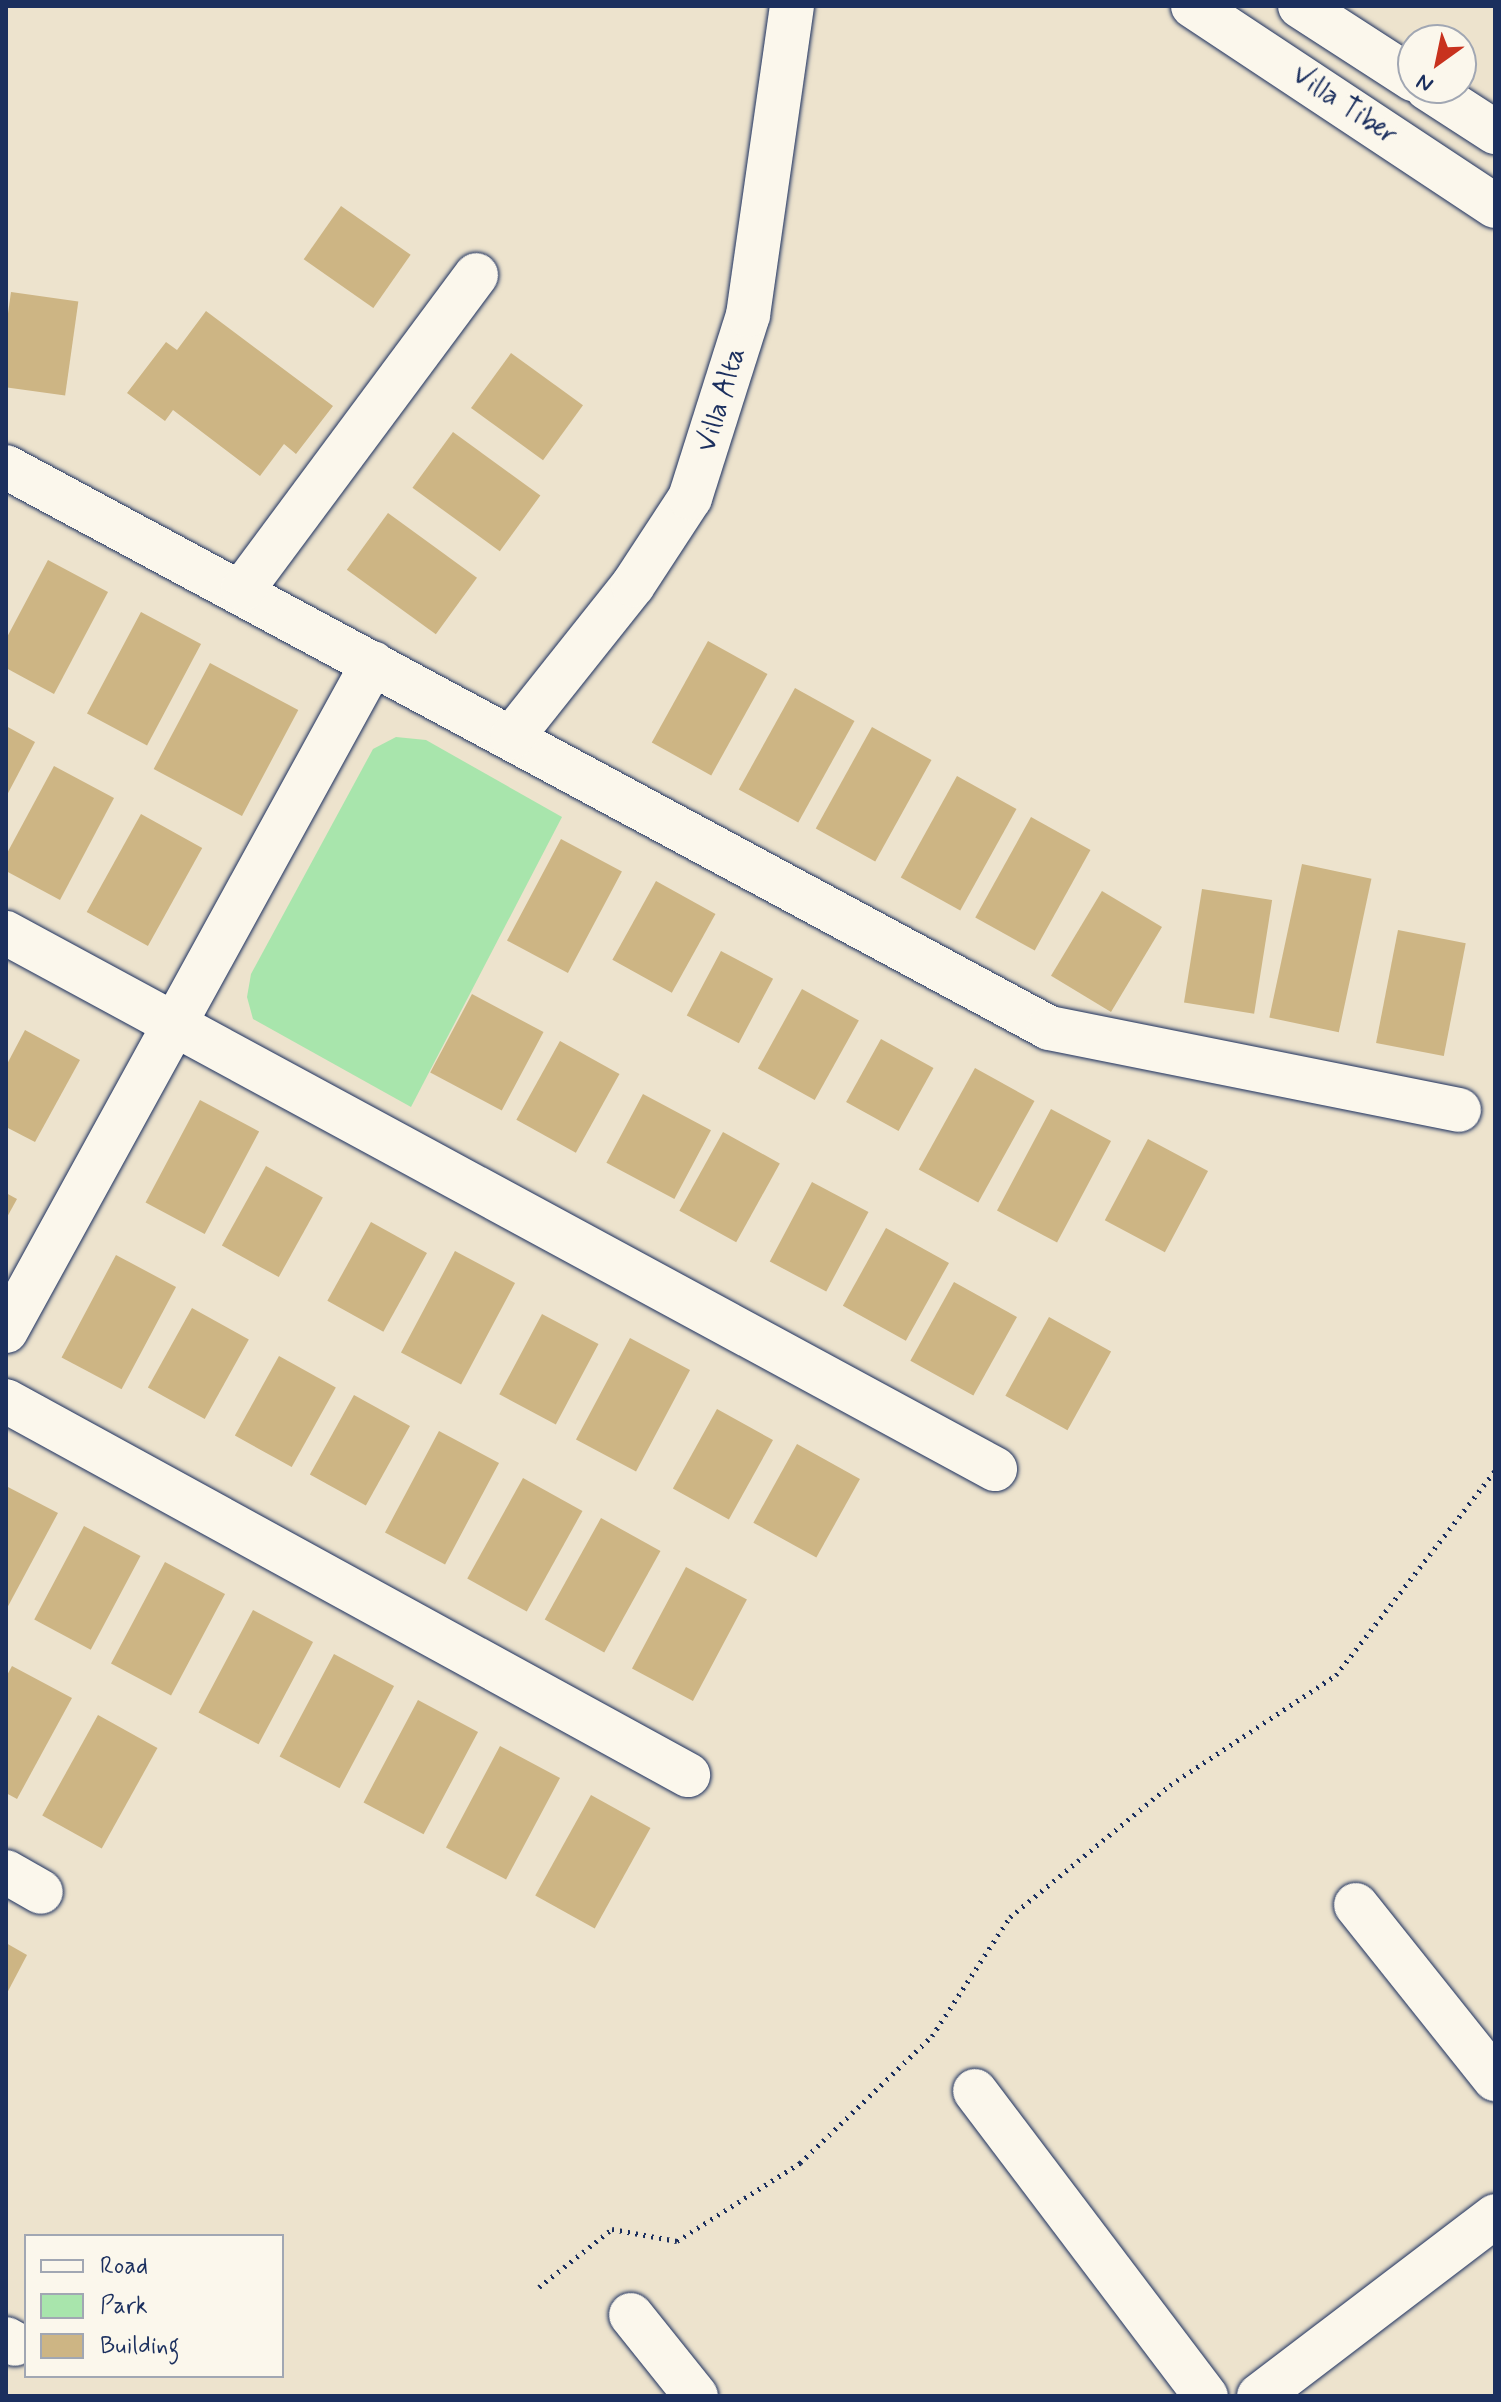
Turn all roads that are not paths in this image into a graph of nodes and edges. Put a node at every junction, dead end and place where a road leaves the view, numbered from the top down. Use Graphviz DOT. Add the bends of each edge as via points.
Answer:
graph roads {
  1 [pos="792,6"];
  2 [pos="1193,6"];
  3 [pos="1300,6"];
  4 [pos="1397,69"];
  5 [pos="1452,104"];
  6 [pos="1495,132"];
  7 [pos="1495,206"];
  8 [pos="476,275"];
  9 [pos="6,467"];
  10 [pos="243,589"];
  11 [pos="373,663"];
  12 [pos="512,737"];
  13 [pos="6,933"];
  14 [pos="176,1024"];
  15 [pos="1459,1110"];
  16 [pos="6,1331"];
  17 [pos="6,1401"];
  18 [pos="995,1469"];
  19 [pos="688,1775"];
  20 [pos="1356,1905"];
  21 [pos="1495,2079"];
  22 [pos="975,2091"];
  23 [pos="1495,2216"];
  24 [pos="631,2315"];
  25 [pos="696,2396"];
  26 [pos="1206,2396"];
  27 [pos="1259,2396"];
  1 -- 12 [label="street, Villa Alta" via="748,315 695,484 633,585"];
  2 -- 7 [label="street, Villa Tiber"];
  3 -- 4 [label="street"];
  5 -- 6 [label="street"];
  8 -- 10 [label="street"];
  9 -- 10 [label="street"];
  10 -- 11 [label="street"];
  11 -- 12 [label="street"];
  11 -- 14 [label="street"];
  12 -- 15 [label="street" via="1049,1028"];
  13 -- 14 [label="street"];
  14 -- 16 [label="street"];
  14 -- 18 [label="street"];
  17 -- 19 [label="street"];
  20 -- 21 [label="street"];
  22 -- 26 [label="street"];
  23 -- 27 [label="street"];
  24 -- 25 [label="street"];
}
